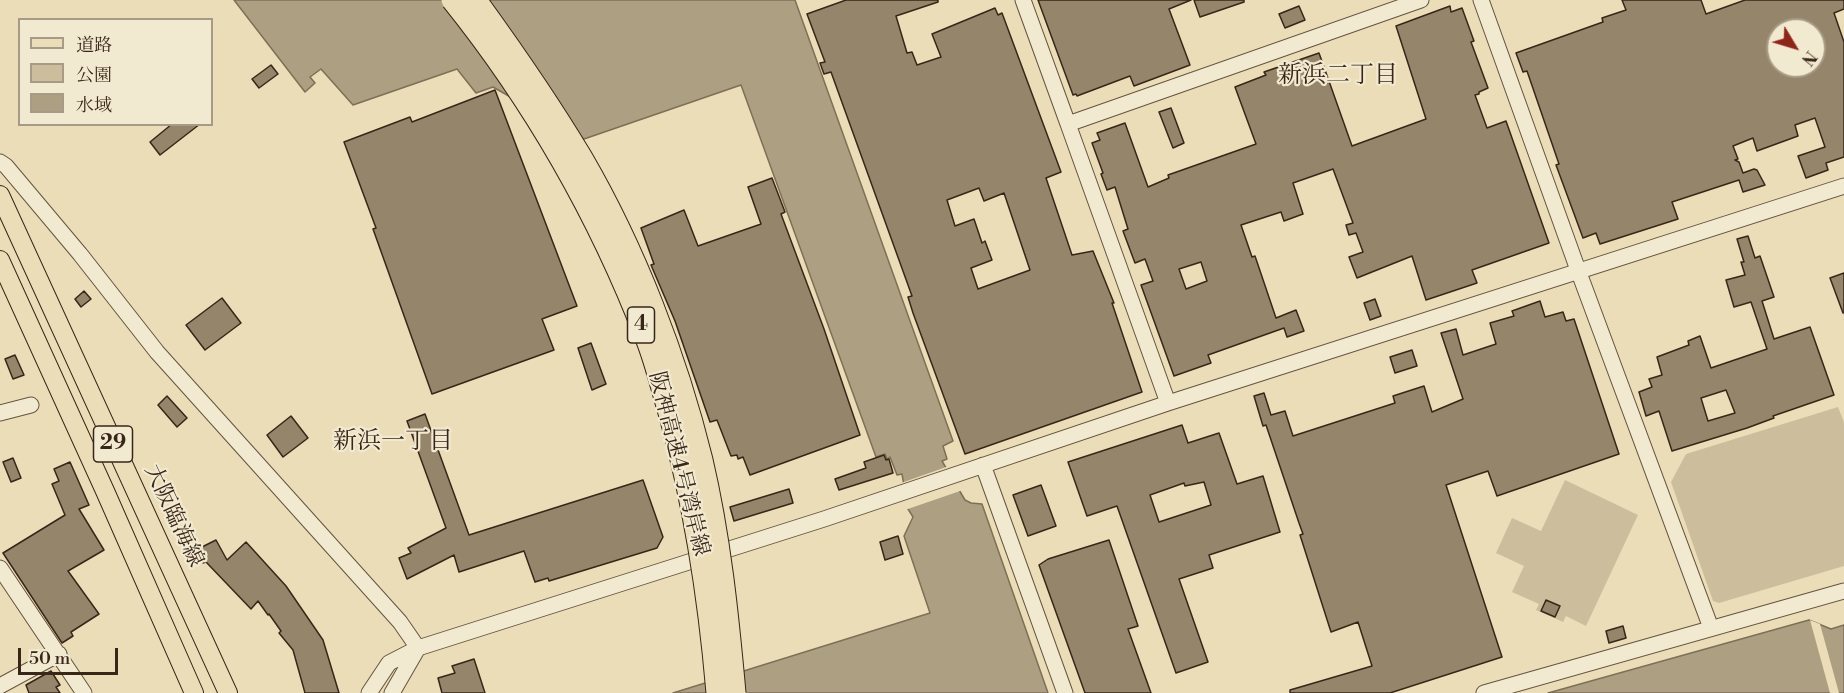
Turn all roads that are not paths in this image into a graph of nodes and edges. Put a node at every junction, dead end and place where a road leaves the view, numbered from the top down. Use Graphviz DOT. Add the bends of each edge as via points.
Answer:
graph roads {
  1 [pos="452,0"];
  2 [pos="476,0"];
  3 [pos="1023,0"];
  4 [pos="1421,0"];
  5 [pos="1481,0"];
  6 [pos="1068,124"];
  7 [pos="0,162"];
  8 [pos="1844,186"];
  9 [pos="0,195"];
  10 [pos="0,260"];
  11 [pos="1578,270"];
  12 [pos="1168,403"];
  13 [pos="31,405"];
  14 [pos="0,413"];
  15 [pos="983,465"];
  16 [pos="0,568"];
  17 [pos="1844,591"];
  18 [pos="1711,628"];
  19 [pos="418,648"];
  20 [pos="59,654"];
  21 [pos="0,686"];
  22 [pos="84,693"];
  23 [pos="194,693"];
  24 [pos="228,693"];
  25 [pos="369,693"];
  26 [pos="392,693"];
  27 [pos="717,693"];
  28 [pos="735,693"];
  29 [pos="1065,693"];
  30 [pos="1484,693"];
  1 -- 27 [label="highway, 阪神高速4号湾岸線 / 4, bridge" via="567,169 597,225 647,339 696,523"];
  2 -- 28 [label="highway, 阪神高速4号湾岸線 / 4, bridge" via="583,159 665,340 702,459 725,588"];
  3 -- 6 [label="street"];
  4 -- 6 [label="street"];
  5 -- 11 [label="street"];
  6 -- 12 [label="street"];
  7 -- 19 [label="street" via="80,254 157,352 400,622"];
  8 -- 11 [label="street"];
  9 -- 24 [label="main road, 大阪臨海線 / 29"];
  10 -- 23 [label="main road, 29"];
  11 -- 12 [label="street"];
  11 -- 18 [label="street"];
  12 -- 15 [label="street"];
  13 -- 14 [label="street"];
  15 -- 19 [label="street" via="898,496"];
  15 -- 29 [label="street"];
  16 -- 20 [label="street"];
  17 -- 18 [label="street"];
  18 -- 30 [label="street"];
  19 -- 25 [label="street" via="389,663"];
  19 -- 26 [label="street"];
  20 -- 21 [label="street"];
  20 -- 22 [label="street"];
}
